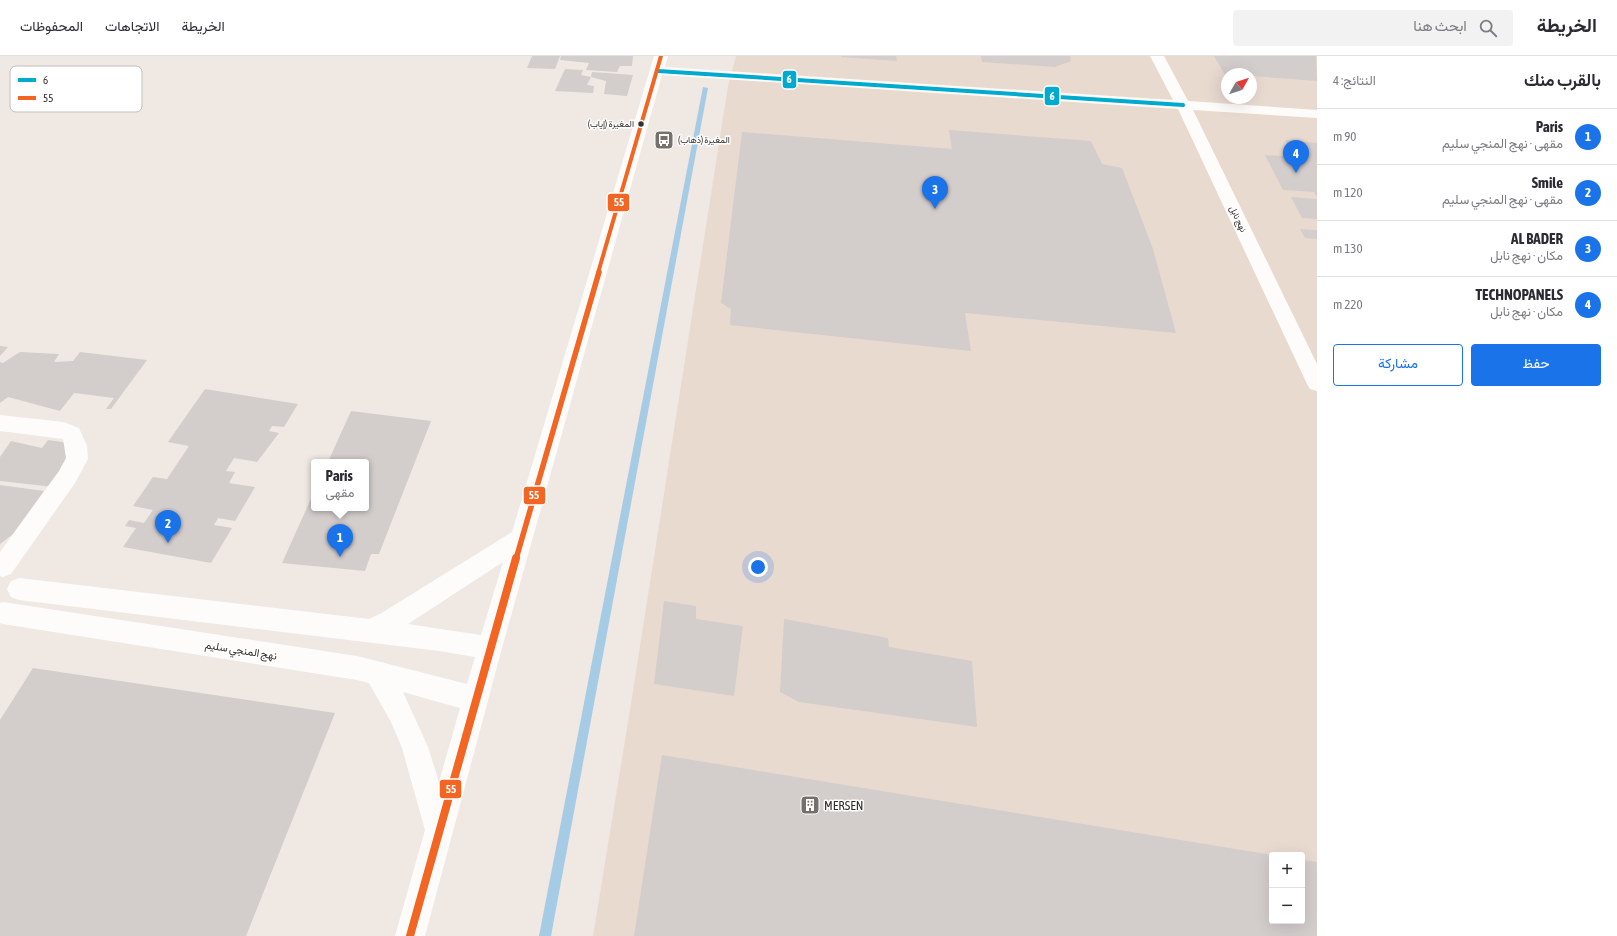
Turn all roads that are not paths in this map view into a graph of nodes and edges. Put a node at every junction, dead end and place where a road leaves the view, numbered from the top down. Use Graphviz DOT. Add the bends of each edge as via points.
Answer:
graph roads {
  1 [pos="1157,56"];
  2 [pos="659,64"];
  3 [pos="1183,105"];
  4 [pos="1317,114"];
  5 [pos="1317,384"];
  6 [pos="0,423"];
  7 [pos="522,538"];
  8 [pos="1,567"];
  9 [pos="19,589"];
  10 [pos="2,614"];
  11 [pos="370,631"];
  12 [pos="490,648"];
  13 [pos="377,673"];
  14 [pos="476,699"];
  15 [pos="439,830"];
  16 [pos="410,936"];
  1 -- 3 [label="street, نهج نابل"];
  2 -- 3 [label="street"];
  2 -- 7 [label="street"];
  3 -- 4 [label="street"];
  3 -- 5 [label="street, نهج نابل"];
  6 -- 8 [label="street" via="64,430 72,434 77,459 67,477"];
  7 -- 11 [label="street" via="389,622"];
  7 -- 12 [label="street"];
  8 -- 9 [label="street" via="13,570 19,578"];
  9 -- 10 [label="street" via="14,601"];
  9 -- 11 [label="street"];
  10 -- 13 [label="street, نهج المنجي سليم"];
  11 -- 12 [label="street"];
  12 -- 14 [label="street"];
  13 -- 14 [label="street, نهج المنجي سليم"];
  13 -- 15 [label="street" via="400,713 415,747"];
  14 -- 15 [label="street"];
  15 -- 16 [label="street"];
}
